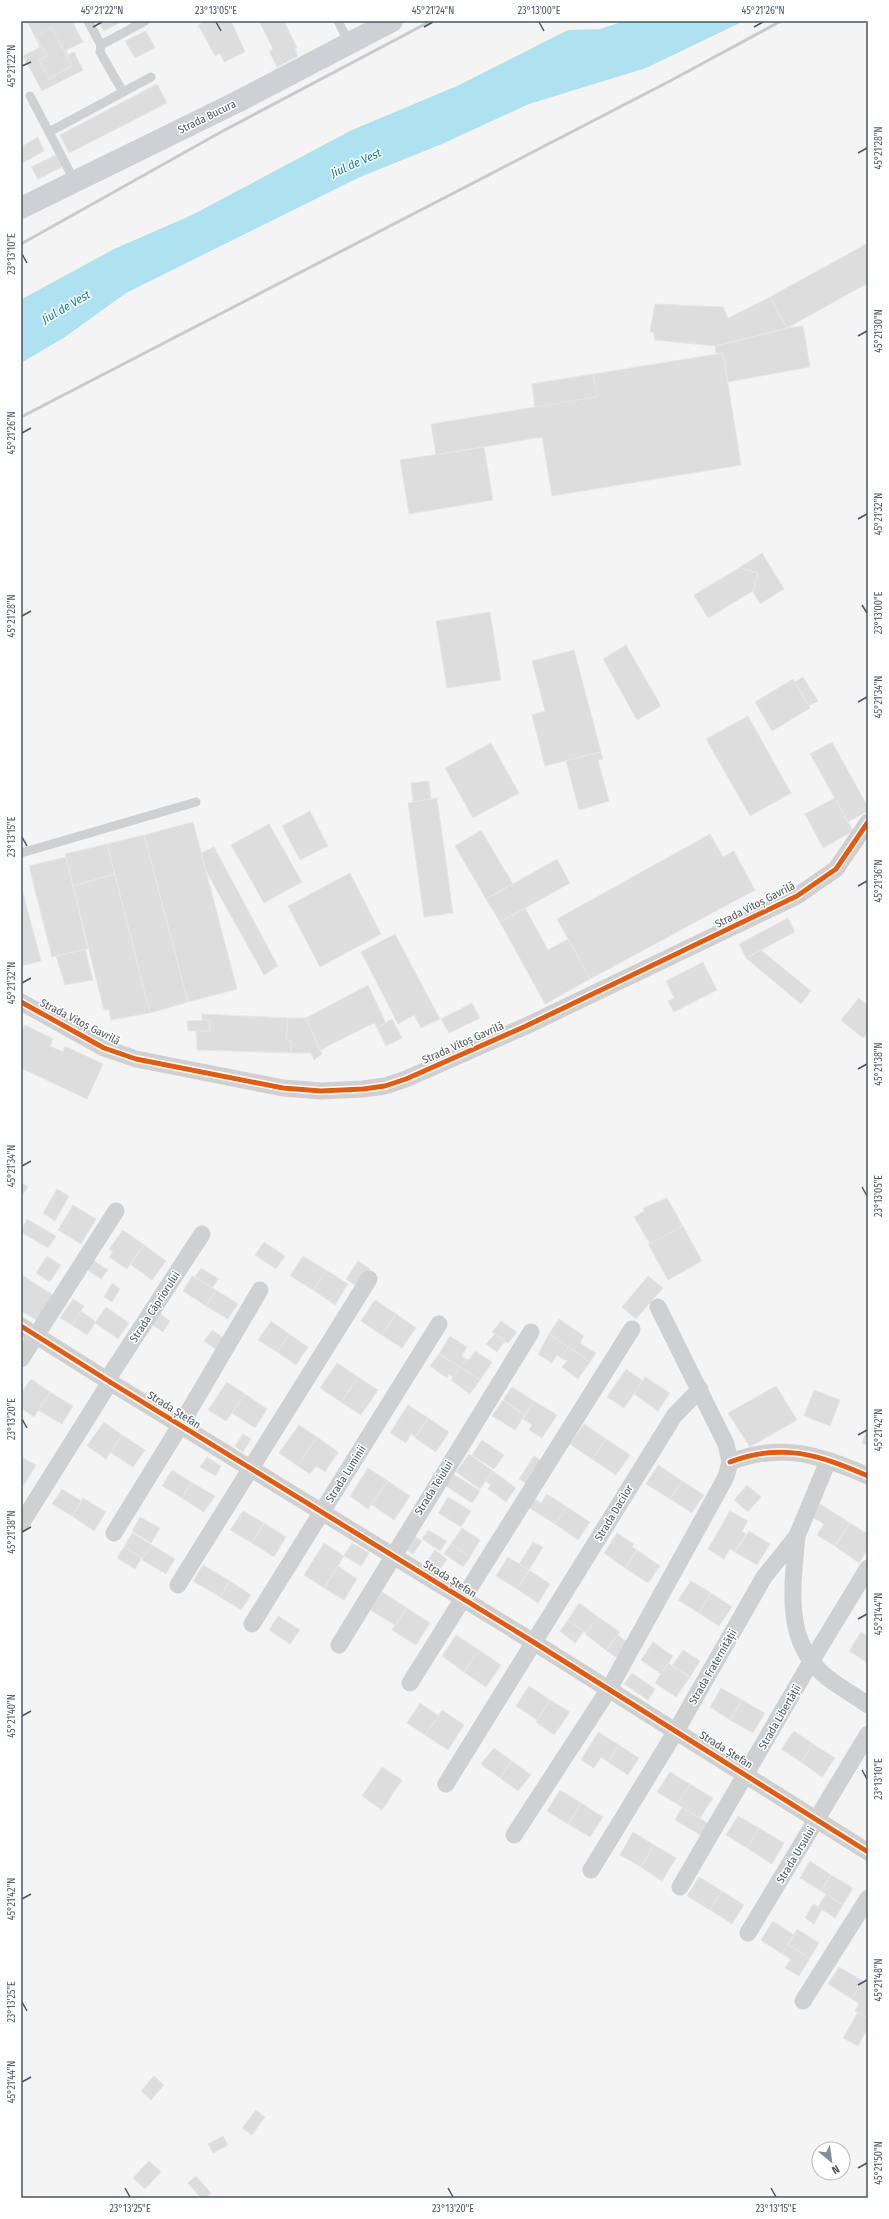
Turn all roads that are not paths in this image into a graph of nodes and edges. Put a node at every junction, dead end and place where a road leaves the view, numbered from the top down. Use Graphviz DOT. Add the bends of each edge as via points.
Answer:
graph roads {
  1 [pos="88,21"];
  2 [pos="145,21"];
  3 [pos="338,21"];
  4 [pos="392,21"];
  5 [pos="349,43"];
  6 [pos="101,45"];
  7 [pos="151,77"];
  8 [pos="122,92"];
  9 [pos="30,96"];
  10 [pos="49,132"];
  11 [pos="75,182"];
  12 [pos="21,208"];
  13 [pos="196,802"];
  14 [pos="868,822"];
  15 [pos="21,853"];
  16 [pos="21,1002"];
  17 [pos="116,1211"];
  18 [pos="202,1234"];
  19 [pos="369,1279"];
  20 [pos="260,1290"];
  21 [pos="658,1307"];
  22 [pos="439,1324"];
  23 [pos="21,1326"];
  24 [pos="632,1329"];
  25 [pos="530,1332"];
  26 [pos="36,1336"];
  27 [pos="21,1359"];
  28 [pos="108,1381"];
  29 [pos="700,1389"];
  30 [pos="180,1426"];
  31 [pos="828,1461"];
  32 [pos="730,1462"];
  33 [pos="251,1469"];
  34 [pos="868,1476"];
  35 [pos="322,1512"];
  36 [pos="21,1524"];
  37 [pos="114,1534"];
  38 [pos="797,1536"];
  39 [pos="393,1555"];
  40 [pos="868,1568"];
  41 [pos="178,1585"];
  42 [pos="464,1600"];
  43 [pos="252,1624"];
  44 [pos="535,1643"];
  45 [pos="339,1645"];
  46 [pos="812,1660"];
  47 [pos="410,1683"];
  48 [pos="609,1689"];
  49 [pos="868,1704"];
  50 [pos="676,1731"];
  51 [pos="868,1734"];
  52 [pos="747,1775"];
  53 [pos="446,1784"];
  54 [pos="817,1820"];
  55 [pos="514,1835"];
  56 [pos="868,1852"];
  57 [pos="591,1870"];
  58 [pos="680,1887"];
  59 [pos="868,1898"];
  60 [pos="748,1933"];
  61 [pos="804,2001"];
  1 -- 6 [label="lane"];
  2 -- 6 [label="lane"];
  3 -- 5 [label="lane"];
  4 -- 5 [label="main road, Strada Bucura"];
  5 -- 11 [label="main road, Strada Bucura"];
  6 -- 8 [label="lane" via="100,52"];
  7 -- 8 [label="lane"];
  8 -- 10 [label="lane"];
  9 -- 10 [label="lane"];
  10 -- 11 [label="lane"];
  11 -- 12 [label="main road, Strada Bucura"];
  13 -- 15 [label="lane"];
  14 -- 16 [label="street, Strada Vitoș Gavrilă" via="836,869 798,896 526,1026 385,1086 321,1091 283,1088 136,1059 104,1048"];
  17 -- 26 [label="street"];
  18 -- 28 [label="street, Strada Căpriorului"];
  19 -- 33 [label="street"];
  20 -- 30 [label="street"];
  21 -- 29 [label="street"];
  22 -- 35 [label="street, Strada Luminii"];
  23 -- 26 [label="street, Strada Ștefan"];
  24 -- 42 [label="street"];
  25 -- 39 [label="street, Strada Teiului"];
  26 -- 27 [label="street"];
  26 -- 28 [label="street, Strada Ștefan"];
  28 -- 30 [label="street, Strada Ștefan"];
  28 -- 36 [label="street, Strada Căpriorului"];
  29 -- 32 [label="street" via="726,1444"];
  29 -- 44 [label="street, Strada Dacilor" via="674,1416"];
  30 -- 33 [label="street, Strada Ștefan"];
  30 -- 37 [label="street"];
  31 -- 32 [label="street" via="800,1452 784,1451 745,1456"];
  31 -- 34 [label="street"];
  31 -- 38 [label="street, Strada Fraternității"];
  32 -- 48 [label="street" via="726,1477"];
  33 -- 35 [label="street, Strada Ștefan"];
  33 -- 41 [label="street"];
  35 -- 39 [label="street, Strada Ștefan"];
  35 -- 43 [label="street, Strada Luminii"];
  38 -- 46 [label="street" via="792,1599 794,1622 800,1642"];
  38 -- 50 [label="street, Strada Fraternității" via="764,1577"];
  39 -- 42 [label="street, Strada Ștefan"];
  39 -- 45 [label="street, Strada Teiului"];
  40 -- 46 [label="street, Strada Libertății"];
  42 -- 44 [label="street, Strada Ștefan"];
  42 -- 47 [label="street"];
  44 -- 48 [label="street, Strada Ștefan"];
  44 -- 53 [label="street, Strada Dacilor"];
  46 -- 49 [label="street" via="822,1673"];
  46 -- 52 [label="street, Strada Libertății"];
  48 -- 50 [label="street, Strada Ștefan"];
  48 -- 55 [label="street"];
  50 -- 52 [label="street, Strada Ștefan"];
  50 -- 57 [label="street, Strada Fraternității"];
  51 -- 54 [label="street, Strada Ursului"];
  52 -- 54 [label="street, Strada Ștefan"];
  52 -- 58 [label="street, Strada Libertății"];
  54 -- 56 [label="street, Strada Ștefan"];
  54 -- 60 [label="street, Strada Ursului"];
  59 -- 61 [label="street"];
}
